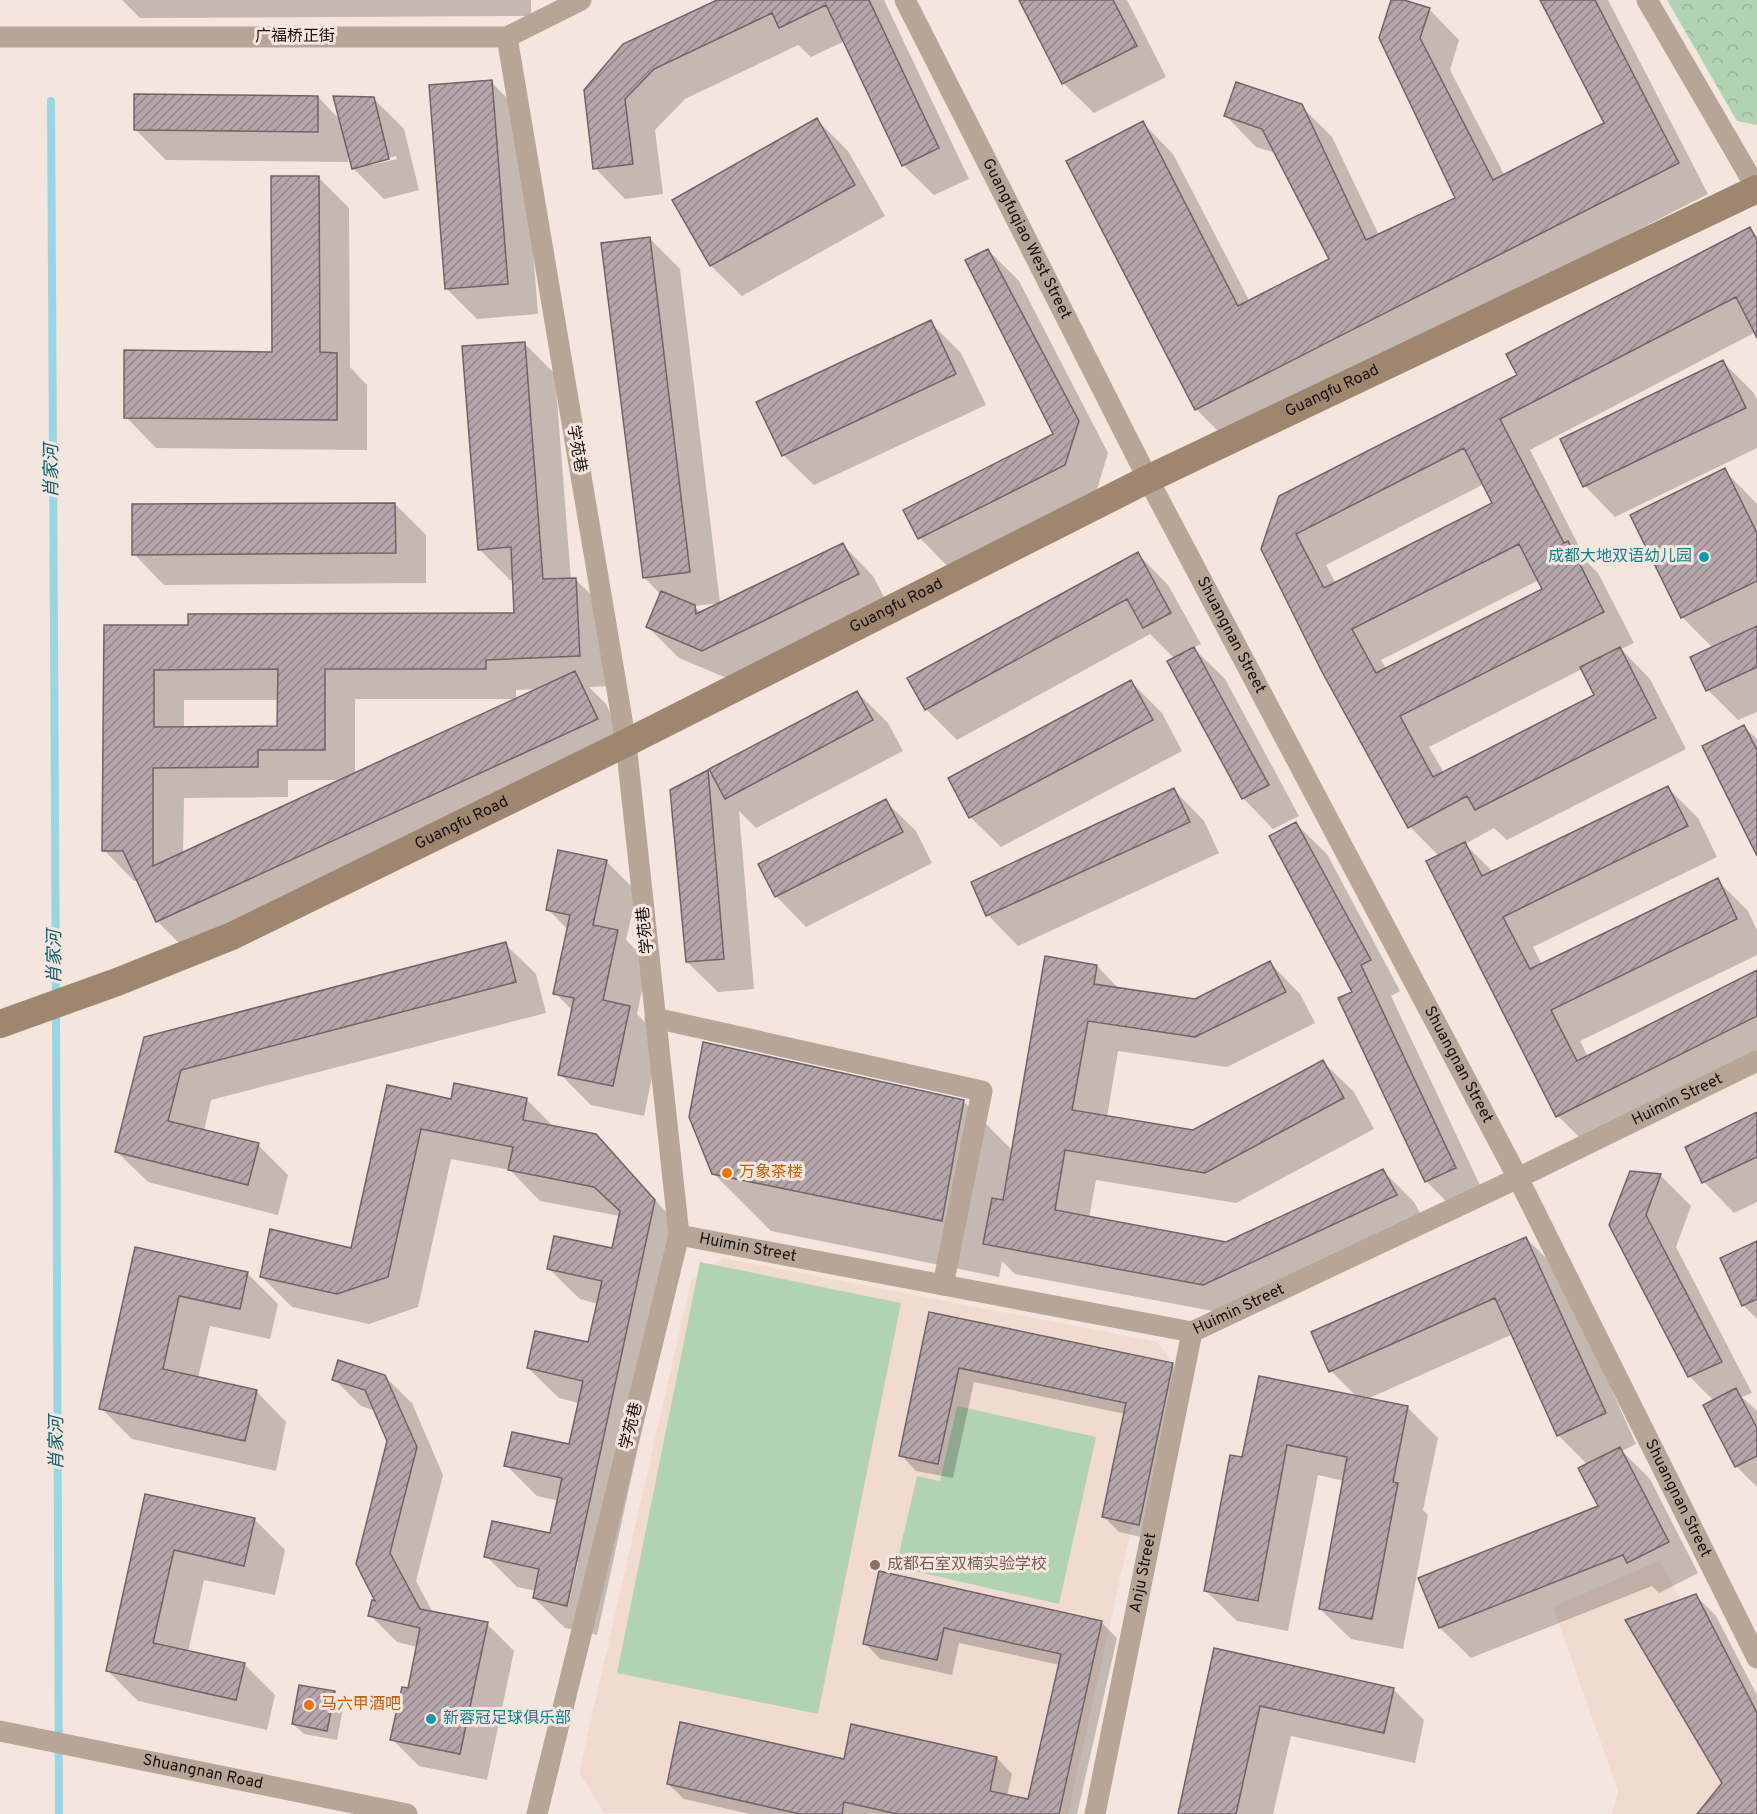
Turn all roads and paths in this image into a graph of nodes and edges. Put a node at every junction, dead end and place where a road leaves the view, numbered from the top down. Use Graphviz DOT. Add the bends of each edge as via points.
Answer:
graph roads {
  1 [pos="581,0"];
  2 [pos="905,0"];
  3 [pos="1647,0"];
  4 [pos="0,37"];
  5 [pos="507,37"];
  6 [pos="1757,189"];
  7 [pos="1148,479"];
  8 [pos="626,743"];
  9 [pos="655,1018"];
  10 [pos="0,1024"];
  11 [pos="1757,1060"];
  12 [pos="1518,1178"];
  13 [pos="679,1235"];
  14 [pos="943,1285"];
  15 [pos="1192,1332"];
  16 [pos="1757,1658"];
  17 [pos="0,1731"];
  18 [pos="407,1814"];
  19 [pos="537,1814"];
  20 [pos="1095,1814"];
  1 -- 5 [label="street, 广福桥正街"];
  2 -- 7 [label="street, Guangfuqiao West Street"];
  3 -- 6 [label="street"];
  4 -- 5 [label="street, 广福桥正街"];
  5 -- 8 [label="street, 学苑巷"];
  6 -- 7 [label="street, Guangfu Road"];
  7 -- 8 [label="street, Guangfu Road"];
  7 -- 12 [label="street, Shuangnan Street"];
  8 -- 9 [label="street, 学苑巷"];
  8 -- 10 [label="street, Guangfu Road" via="232,936"];
  9 -- 13 [label="street, 学苑巷"];
  9 -- 14 [label="street" via="982,1090"];
  11 -- 12 [label="street, Huimin Street"];
  12 -- 15 [label="street, Huimin Street"];
  12 -- 16 [label="street, Shuangnan Street"];
  13 -- 14 [label="street, Huimin Street"];
  13 -- 19 [label="street, 学苑巷"];
  14 -- 15 [label="street, Huimin Street"];
  15 -- 20 [label="street, Anju Street"];
  17 -- 18 [label="street, Shuangnan Road"];
}
